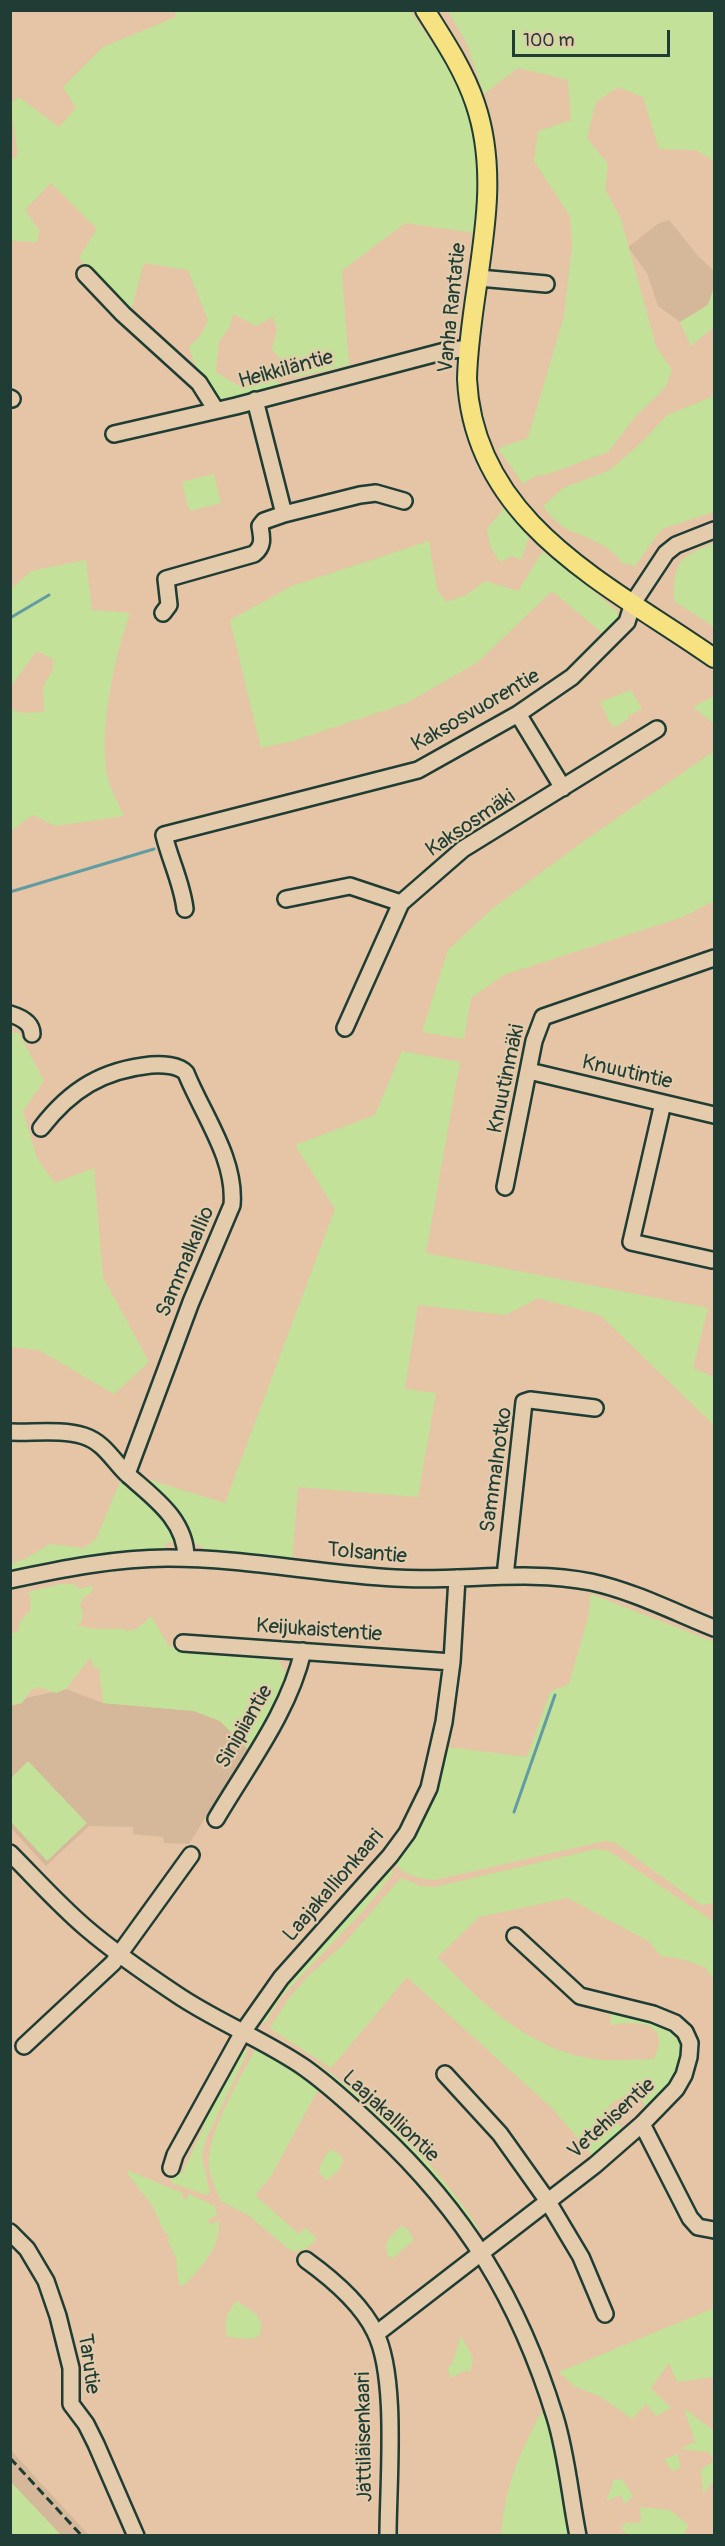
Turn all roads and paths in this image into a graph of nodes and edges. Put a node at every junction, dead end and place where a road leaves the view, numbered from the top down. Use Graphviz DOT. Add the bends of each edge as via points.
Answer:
graph roads {
  1 [pos="425,10"];
  2 [pos="85,274"];
  3 [pos="479,278"];
  4 [pos="546,284"];
  5 [pos="469,348"];
  6 [pos="255,400"];
  7 [pos="216,410"];
  8 [pos="114,434"];
  9 [pos="404,501"];
  10 [pos="284,514"];
  11 [pos="714,530"];
  12 [pos="633,603"];
  13 [pos="163,613"];
  14 [pos="714,658"];
  15 [pos="518,714"];
  16 [pos="657,729"];
  17 [pos="563,789"];
  18 [pos="286,899"];
  19 [pos="401,903"];
  20 [pos="185,909"];
  21 [pos="714,958"];
  22 [pos="10,1014"];
  23 [pos="345,1028"];
  24 [pos="32,1034"];
  25 [pos="529,1071"];
  26 [pos="663,1103"];
  27 [pos="714,1115"];
  28 [pos="41,1128"];
  29 [pos="505,1187"];
  30 [pos="712,1260"];
  31 [pos="595,1408"];
  32 [pos="10,1432"];
  33 [pos="127,1474"];
  34 [pos="186,1558"];
  35 [pos="505,1576"];
  36 [pos="457,1578"];
  37 [pos="10,1580"];
  38 [pos="714,1628"];
  39 [pos="183,1643"];
  40 [pos="303,1651"];
  41 [pos="452,1662"];
  42 [pos="216,1820"];
  43 [pos="10,1853"];
  44 [pos="191,1855"];
  45 [pos="515,1936"];
  46 [pos="119,1953"];
  47 [pos="243,2032"];
  48 [pos="24,2046"];
  49 [pos="445,2074"];
  50 [pos="642,2124"];
  51 [pos="171,2168"];
  52 [pos="547,2200"];
  53 [pos="714,2230"];
  54 [pos="10,2232"];
  55 [pos="482,2252"];
  56 [pos="306,2260"];
  57 [pos="606,2314"];
  58 [pos="376,2334"];
  59 [pos="136,2535"];
  60 [pos="388,2535"];
  61 [pos="578,2535"];
  1 -- 3 [label="main road, Vanha Rantatie" via="469,87 481,124 486,203"];
  2 -- 7 [label="street" via="199,383"];
  3 -- 4 [label="street"];
  3 -- 5 [label="main road, Vanha Rantatie"];
  5 -- 6 [label="street, Heikkiläntie" via="417,357"];
  5 -- 12 [label="main road, Vanha Rantatie" via="469,406 473,428 489,466 530,524 550,544"];
  6 -- 7 [label="street, Heikkiläntie"];
  6 -- 10 [label="street"];
  7 -- 8 [label="street, Heikkiläntie"];
  9 -- 10 [label="street" via="376,493"];
  10 -- 13 [label="street" via="260,526 263,542 254,554 166,579 169,605"];
  11 -- 12 [label="street, Kaksosvuorentie" via="666,553"];
  12 -- 14 [label="main road, Vanha Rantatie"];
  12 -- 15 [label="street, Kaksosvuorentie" via="627,622 572,677"];
  15 -- 17 [label="street"];
  15 -- 20 [label="street, Kaksosvuorentie" via="418,770 164,835"];
  16 -- 17 [label="street, Kaksosmäki"];
  17 -- 19 [label="street, Kaksosmäki" via="463,849"];
  18 -- 19 [label="street" via="350,886"];
  19 -- 23 [label="street, Kaksosmäki"];
  21 -- 25 [label="street, Knuutinmäki" via="543,1017 535,1035"];
  22 -- 24 [label="street" via="30,1025"];
  25 -- 26 [label="street, Knuutintie"];
  25 -- 29 [label="street, Knuutinmäki"];
  26 -- 27 [label="street, Knuutintie"];
  26 -- 30 [label="street" via="631,1242"];
  28 -- 33 [label="street, Sammalkallio" via="68,1097 108,1073 160,1064 183,1069 227,1162 232,1205 187,1312"];
  31 -- 35 [label="street, Sammalnotko" via="524,1402"];
  32 -- 33 [label="street" via="85,1436 100,1444"];
  33 -- 34 [label="street" via="156,1497 180,1529"];
  34 -- 36 [label="street, Tolsantie" via="396,1578"];
  34 -- 37 [label="street, Tolsantie" via="115,1562"];
  35 -- 36 [label="street, Tolsantie"];
  35 -- 38 [label="street, Tolsantie" via="590,1582"];
  36 -- 41 [label="street, Laajakallionkaari"];
  39 -- 40 [label="street, Keijukaistentie"];
  40 -- 41 [label="street, Keijukaistentie"];
  40 -- 42 [label="street, Sinipiiantie" via="286,1701"];
  41 -- 47 [label="street, Laajakallionkaari" via="429,1788 407,1833 281,1978"];
  43 -- 46 [label="street, Laajakalliontie" via="71,1914"];
  44 -- 46 [label="street"];
  45 -- 50 [label="street, Vetehisentie" via="580,1996 653,2014 685,2032 690,2043 684,2075 676,2089"];
  46 -- 47 [label="street, Laajakalliontie" via="178,1995"];
  46 -- 48 [label="street"];
  47 -- 51 [label="street, Laajakallionkaari"];
  47 -- 55 [label="street, Laajakalliontie" via="305,2068 361,2115 413,2164"];
  49 -- 52 [label="street" via="500,2134"];
  50 -- 52 [label="street, Vetehisentie"];
  50 -- 53 [label="street" via="690,2218 698,2227"];
  52 -- 55 [label="street, Vetehisentie"];
  52 -- 57 [label="street" via="581,2257"];
  54 -- 59 [label="street, Tarutie" via="27,2249 46,2281 71,2368 71,2404 96,2444"];
  55 -- 58 [label="street, Vetehisentie"];
  55 -- 61 [label="street, Laajakalliontie" via="518,2319 555,2418"];
  56 -- 58 [label="street, Jättiläisenkaari" via="358,2306"];
  58 -- 60 [label="street, Jättiläisenkaari" via="387,2370"];
}
